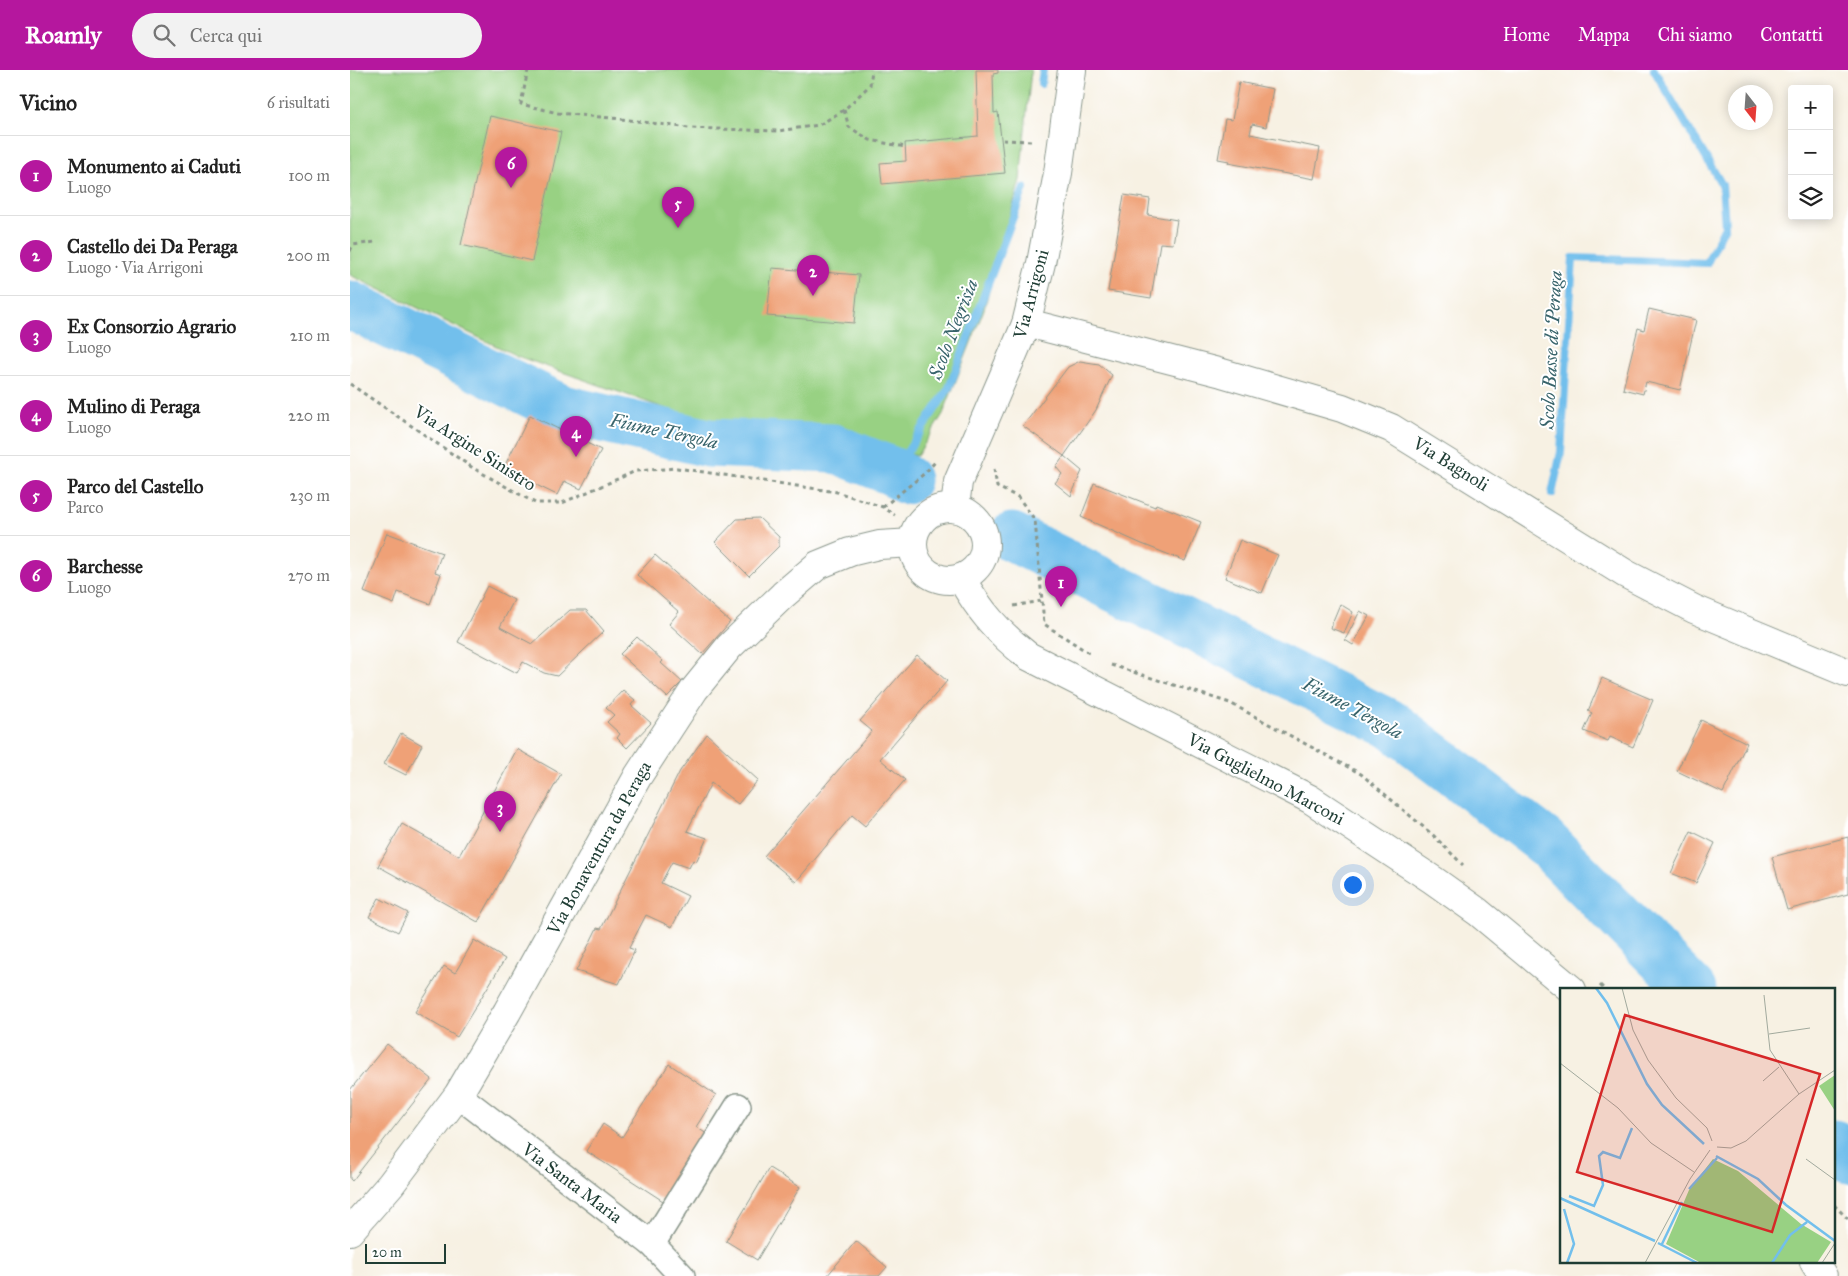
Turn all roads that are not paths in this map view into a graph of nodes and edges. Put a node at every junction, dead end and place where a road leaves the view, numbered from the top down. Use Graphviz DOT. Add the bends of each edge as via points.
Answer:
graph roads {
  1 [pos="1072,70"];
  2 [pos="1026,324"];
  3 [pos="955,508"];
  4 [pos="913,543"];
  5 [pos="961,578"];
  6 [pos="1848,672"];
  7 [pos="1570,988"];
  8 [pos="458,1095"];
  9 [pos="738,1106"];
  10 [pos="350,1232"];
  11 [pos="652,1244"];
  12 [pos="1815,1264"];
  13 [pos="682,1276"];
  14 [pos="1823,1276"];
  1 -- 2 [label="main road, Via Arrigoni" via="1058,173"];
  2 -- 3 [label="main road, Via Arrigoni" via="958,482"];
  2 -- 6 [label="main road, Via Bagnoli" via="1222,373 1342,408 1391,428 1626,574 1694,609"];
  3 -- 4 [label="main road" via="930,514 922,521"];
  3 -- 5 [label="main road" via="970,514 978,522 985,543 979,564"];
  4 -- 5 [label="main road" via="920,565 928,573 950,580"];
  4 -- 8 [label="main road, Via Bonaventura da Peraga" via="879,545 818,565 729,648 694,690 638,776"];
  5 -- 7 [label="main road, Via Guglielmo Marconi" via="987,619 1028,656 1310,799 1478,912"];
  8 -- 10 [label="main road, Via Bonaventura da Peraga" via="408,1163"];
  8 -- 11 [label="street, Via Santa Maria"];
  9 -- 11 [label="street"];
  11 -- 13 [label="street, Via Santa Maria"];
  12 -- 14 [label="main road"];
}
